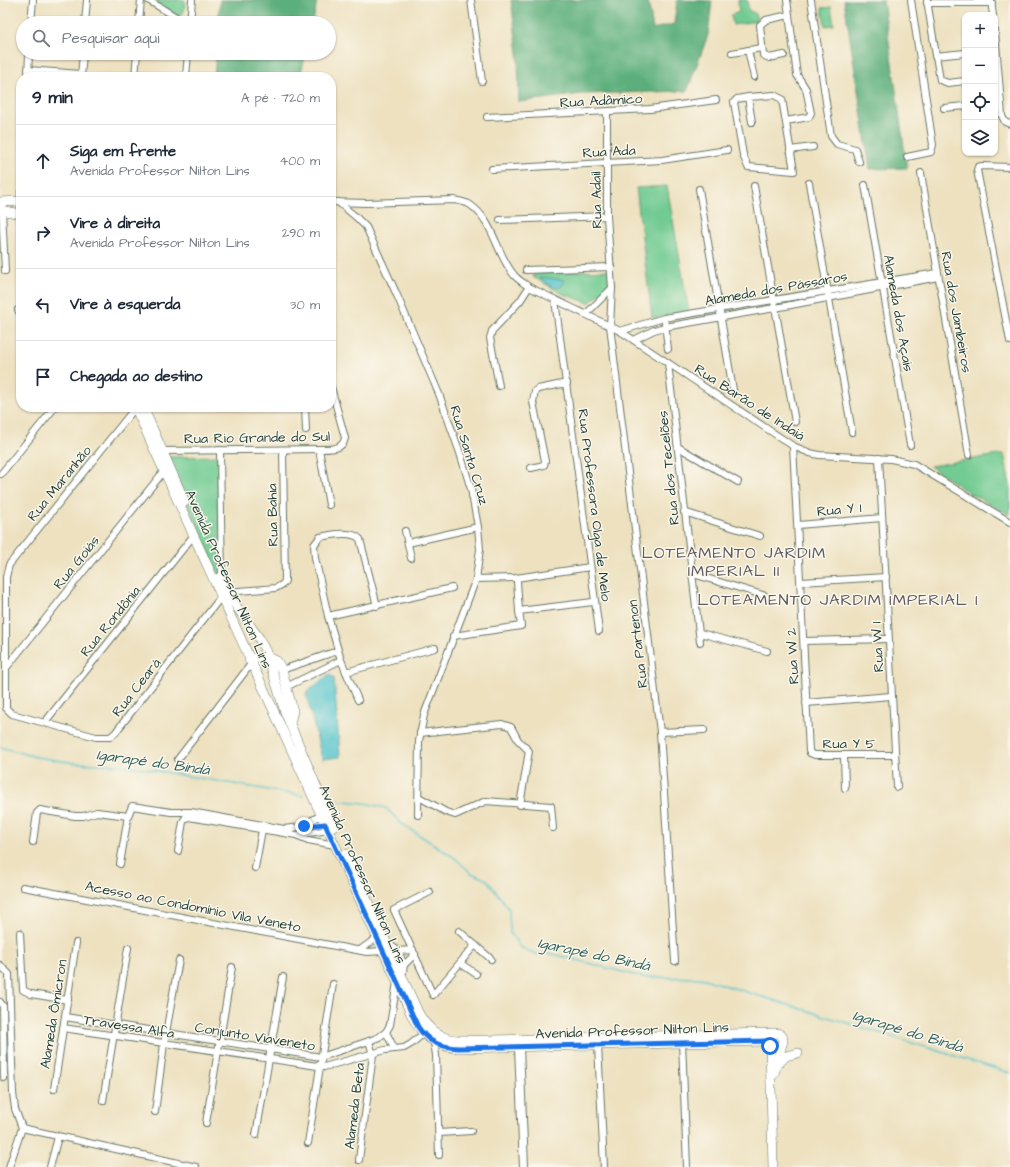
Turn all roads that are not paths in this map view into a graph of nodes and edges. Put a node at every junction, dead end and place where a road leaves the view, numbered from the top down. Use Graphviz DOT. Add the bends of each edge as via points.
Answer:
graph roads {
  1 [pos="33,0"];
  2 [pos="87,0"];
  3 [pos="141,0"];
  4 [pos="148,0"];
  5 [pos="192,0"];
  6 [pos="471,0"];
  7 [pos="787,0"];
  8 [pos="810,0"];
  9 [pos="911,0"];
  10 [pos="927,2"];
  11 [pos="992,2"];
  12 [pos="993,12"];
  13 [pos="789,15"];
  14 [pos="32,16"];
  15 [pos="86,16"];
  16 [pos="140,16"];
  17 [pos="174,16"];
  18 [pos="191,16"];
  19 [pos="761,48"];
  20 [pos="748,50"];
  21 [pos="732,53"];
  22 [pos="962,53"];
  23 [pos="784,55"];
  24 [pos="935,56"];
  25 [pos="29,60"];
  26 [pos="82,60"];
  27 [pos="136,60"];
  28 [pos="187,60"];
  29 [pos="28,72"];
  30 [pos="81,72"];
  31 [pos="135,72"];
  32 [pos="186,72"];
  33 [pos="754,77"];
  34 [pos="482,81"];
  35 [pos="962,82"];
  36 [pos="748,97"];
  37 [pos="716,100"];
  38 [pos="998,102"];
  39 [pos="962,106"];
  40 [pos="944,108"];
  41 [pos="607,112"];
  42 [pos="487,117"];
  43 [pos="786,121"];
  44 [pos="752,122"];
  45 [pos="1010,124"];
  46 [pos="813,147"];
  47 [pos="727,150"];
  48 [pos="790,150"];
  49 [pos="907,157"];
  50 [pos="859,162"];
  51 [pos="608,164"];
  52 [pos="1010,167"];
  53 [pos="492,169"];
  54 [pos="921,173"];
  55 [pos="809,183"];
  56 [pos="865,185"];
  57 [pos="754,186"];
  58 [pos="699,189"];
  59 [pos="16,202"];
  60 [pos="336,202"];
  61 [pos="336,203"];
  62 [pos="1,207"];
  63 [pos="16,212"];
  64 [pos="607,216"];
  65 [pos="500,220"];
  66 [pos="611,267"];
  67 [pos="526,270"];
  68 [pos="5,271"];
  69 [pos="938,275"];
  70 [pos="882,285"];
  71 [pos="529,287"];
  72 [pos="612,288"];
  73 [pos="828,291"];
  74 [pos="829,298"];
  75 [pos="555,300"];
  76 [pos="774,300"];
  77 [pos="1010,301"];
  78 [pos="1002,303"];
  79 [pos="775,308"];
  80 [pos="719,310"];
  81 [pos="586,314"];
  82 [pos="664,318"];
  83 [pos="721,318"];
  84 [pos="610,326"];
  85 [pos="665,327"];
  86 [pos="620,331"];
  87 [pos="634,340"];
  88 [pos="1010,341"];
  89 [pos="668,350"];
  90 [pos="668,363"];
  91 [pos="567,383"];
  92 [pos="499,386"];
  93 [pos="733,390"];
  94 [pos="336,405"];
  95 [pos="51,412"];
  96 [pos="134,412"];
  97 [pos="140,412"];
  98 [pos="141,412"];
  99 [pos="306,412"];
  100 [pos="795,422"];
  101 [pos="306,430"];
  102 [pos="852,432"];
  103 [pos="910,445"];
  104 [pos="793,446"];
  105 [pos="678,447"];
  106 [pos="319,449"];
  107 [pos="220,450"];
  108 [pos="283,450"];
  109 [pos="163,451"];
  110 [pos="969,454"];
  111 [pos="879,458"];
  112 [pos="531,468"];
  113 [pos="164,471"];
  114 [pos="1,474"];
  115 [pos="738,482"];
  116 [pos="329,505"];
  117 [pos="684,512"];
  118 [pos="882,518"];
  119 [pos="1010,522"];
  120 [pos="798,524"];
  121 [pos="478,527"];
  122 [pos="405,531"];
  123 [pos="194,535"];
  124 [pos="760,536"];
  125 [pos="408,542"];
  126 [pos="411,558"];
  127 [pos="590,567"];
  128 [pos="693,574"];
  129 [pos="886,577"];
  130 [pos="476,579"];
  131 [pos="517,581"];
  132 [pos="801,582"];
  133 [pos="452,588"];
  134 [pos="223,591"];
  135 [pos="766,596"];
  136 [pos="593,602"];
  137 [pos="377,606"];
  138 [pos="519,611"];
  139 [pos="328,616"];
  140 [pos="599,631"];
  141 [pos="700,633"];
  142 [pos="453,636"];
  143 [pos="259,638"];
  144 [pos="888,639"];
  145 [pos="804,641"];
  146 [pos="700,642"];
  147 [pos="243,646"];
  148 [pos="435,648"];
  149 [pos="337,651"];
  150 [pos="767,652"];
  151 [pos="268,655"];
  152 [pos="340,660"];
  153 [pos="311,661"];
  154 [pos="250,662"];
  155 [pos="6,668"];
  156 [pos="282,670"];
  157 [pos="346,672"];
  158 [pos="305,677"];
  159 [pos="286,687"];
  160 [pos="891,696"];
  161 [pos="358,700"];
  162 [pos="806,703"];
  163 [pos="3,704"];
  164 [pos="45,722"];
  165 [pos="290,723"];
  166 [pos="704,730"];
  167 [pos="660,732"];
  168 [pos="420,733"];
  169 [pos="808,746"];
  170 [pos="844,755"];
  171 [pos="895,755"];
  172 [pos="178,759"];
  173 [pos="897,787"];
  174 [pos="844,788"];
  175 [pos="315,792"];
  176 [pos="419,797"];
  177 [pos="320,803"];
  178 [pos="520,805"];
  179 [pos="321,815"];
  180 [pos="418,815"];
  181 [pos="128,816"];
  182 [pos="304,826"];
  183 [pos="327,827"];
  184 [pos="553,828"];
  185 [pos="262,830"];
  186 [pos="296,835"];
  187 [pos="33,842"];
  188 [pos="335,845"];
  189 [pos="178,851"];
  190 [pos="120,864"];
  191 [pos="255,868"];
  192 [pos="23,886"];
  193 [pos="430,892"];
  194 [pos="459,931"];
  195 [pos="20,933"];
  196 [pos="377,938"];
  197 [pos="387,942"];
  198 [pos="76,943"];
  199 [pos="475,945"];
  200 [pos="128,948"];
  201 [pos="360,950"];
  202 [pos="383,951"];
  203 [pos="398,951"];
  204 [pos="414,952"];
  205 [pos="491,959"];
  206 [pos="179,960"];
  207 [pos="675,961"];
  208 [pos="460,963"];
  209 [pos="404,965"];
  210 [pos="0,966"];
  211 [pos="232,967"];
  212 [pos="476,974"];
  213 [pos="283,976"];
  214 [pos="400,979"];
  215 [pos="333,984"];
  216 [pos="68,1000"];
  217 [pos="0,1002"];
  218 [pos="65,1018"];
  219 [pos="115,1026"];
  220 [pos="63,1028"];
  221 [pos="386,1032"];
  222 [pos="2,1034"];
  223 [pos="166,1034"];
  224 [pos="423,1034"];
  225 [pos="113,1036"];
  226 [pos="770,1040"];
  227 [pos="369,1041"];
  228 [pos="218,1042"];
  229 [pos="682,1042"];
  230 [pos="434,1043"];
  231 [pos="164,1044"];
  232 [pos="782,1044"];
  233 [pos="598,1045"];
  234 [pos="519,1047"];
  235 [pos="394,1048"];
  236 [pos="349,1049"];
  237 [pos="270,1050"];
  238 [pos="217,1051"];
  239 [pos="798,1053"];
  240 [pos="373,1055"];
  241 [pos="2,1056"];
  242 [pos="321,1058"];
  243 [pos="268,1059"];
  244 [pos="353,1059"];
  245 [pos="777,1065"];
  246 [pos="319,1066"];
  247 [pos="2,1078"];
  248 [pos="772,1081"];
  249 [pos="13,1082"];
  250 [pos="54,1089"];
  251 [pos="103,1101"];
  252 [pos="155,1112"];
  253 [pos="206,1123"];
  254 [pos="22,1128"];
  255 [pos="471,1131"];
  256 [pos="439,1133"];
  257 [pos="256,1135"];
  258 [pos="58,1137"];
  259 [pos="308,1142"];
  260 [pos="439,1155"];
  261 [pos="359,1160"];
  262 [pos="9,1167"];
  263 [pos="50,1167"];
  264 [pos="196,1167"];
  265 [pos="524,1167"];
  266 [pos="604,1167"];
  267 [pos="687,1167"];
  268 [pos="773,1167"];
  1 -- 14 [label="street"];
  2 -- 15 [label="street"];
  3 -- 16 [label="street"];
  4 -- 17 [label="street"];
  5 -- 18 [label="street"];
  6 -- 34 [label="street"];
  7 -- 13 [label="street"];
  8 -- 50 [label="street" via="831,136 837,144 855,148"];
  9 -- 49 [label="street" via="933,146 927,154"];
  10 -- 11 [label="street"];
  10 -- 24 [label="street"];
  11 -- 12 [label="street"];
  13 -- 19 [label="street" via="760,25"];
  13 -- 43 [label="street" via="797,75 806,89 811,113 809,117"];
  19 -- 20 [label="street"];
  19 -- 23 [label="street" via="766,57"];
  20 -- 21 [label="street"];
  20 -- 33 [label="street"];
  22 -- 24 [label="street"];
  24 -- 35 [label="street" via="942,82 948,84"];
  25 -- 29 [label="street"];
  26 -- 30 [label="street"];
  27 -- 31 [label="street"];
  28 -- 32 [label="street"];
  36 -- 43 [label="street" via="779,96 782,99"];
  36 -- 44 [label="street"];
  36 -- 48 [label="street" via="734,102 748,167 794,171"];
  37 -- 41 [label="street, Rua Adâmico"];
  38 -- 45 [label="street" via="1005,122"];
  39 -- 40 [label="street"];
  41 -- 42 [label="street, Rua Adâmico"];
  41 -- 51 [label="street, Rua Adail"];
  43 -- 48 [label="street"];
  46 -- 48 [label="street"];
  47 -- 51 [label="street, Rua Ada" via="662,160"];
  51 -- 53 [label="street, Rua Ada"];
  51 -- 64 [label="street, Rua Adail"];
  52 -- 78 [label="street" via="982,166 977,170"];
  54 -- 69 [label="street, Rua dos Jambeiros"];
  55 -- 73 [label="street"];
  56 -- 70 [label="street, Alameda dos Açais"];
  57 -- 76 [label="street"];
  58 -- 80 [label="street"];
  59 -- 62 [label="main road"];
  60 -- 71 [label="street, Rua Barão de Indaiá" via="454,200 467,203 486,222 514,275"];
  61 -- 121 [label="street, Rua Santa Cruz" via="366,227 396,293 439,394 460,453 471,489"];
  62 -- 63 [label="main road"];
  62 -- 68 [label="street"];
  64 -- 65 [label="street"];
  64 -- 66 [label="street, Rua Adail"];
  66 -- 67 [label="street"];
  66 -- 72 [label="street, Rua Adail"];
  69 -- 70 [label="street, Alameda dos Pássaros"];
  69 -- 110 [label="street, Rua dos Jambeiros"];
  70 -- 73 [label="street, Alameda dos Pássaros"];
  70 -- 74 [label="street, Alameda dos Pássaros"];
  70 -- 103 [label="street, Alameda dos Açais"];
  71 -- 75 [label="street, Rua Barão de Indaiá"];
  71 -- 92 [label="street" via="492,332 490,338"];
  72 -- 81 [label="street"];
  72 -- 84 [label="street, Rua Adail"];
  73 -- 74 [label="street"];
  73 -- 76 [label="street, Alameda dos Pássaros"];
  74 -- 79 [label="street, Alameda dos Pássaros"];
  74 -- 102 [label="street"];
  75 -- 81 [label="street, Rua Barão de Indaiá"];
  75 -- 91 [label="street, Rua Professora Olga de Melo"];
  76 -- 79 [label="street"];
  76 -- 80 [label="street, Alameda dos Pássaros"];
  77 -- 78 [label="street"];
  78 -- 88 [label="street"];
  79 -- 83 [label="street, Alameda dos Pássaros"];
  79 -- 100 [label="street"];
  80 -- 82 [label="street, Alameda dos Pássaros"];
  80 -- 83 [label="street"];
  81 -- 84 [label="street, Rua Barão de Indaiá"];
  82 -- 85 [label="street"];
  82 -- 86 [label="street, Alameda dos Pássaros"];
  83 -- 85 [label="street, Alameda dos Pássaros"];
  83 -- 93 [label="street"];
  84 -- 86 [label="street, Rua Barão de Indaiá"];
  84 -- 167 [label="street, Rua Partenon"];
  85 -- 87 [label="street, Alameda dos Pássaros"];
  85 -- 89 [label="street"];
  86 -- 87 [label="street, Rua Barão de Indaiá"];
  87 -- 90 [label="street, Rua Barão de Indaiá"];
  90 -- 104 [label="street, Rua Barão de Indaiá"];
  90 -- 105 [label="street, Rua dos Tecelões"];
  91 -- 112 [label="street" via="535,391 533,402 545,463"];
  91 -- 127 [label="street, Rua Professora Olga de Melo"];
  94 -- 106 [label="street, Rua Rio Grande do Sul" via="345,438 343,444 340,447"];
  95 -- 114 [label="street"];
  96 -- 155 [label="street, Rua Maranhão" via="13,559 6,577"];
  97 -- 113 [label="main road, Avenida Professor Nilton Lins"];
  98 -- 109 [label="main road, Avenida Professor Nilton Lins"];
  99 -- 101 [label="street"];
  104 -- 111 [label="street, Rua Barão de Indaiá" via="819,455"];
  104 -- 120 [label="street, Rua W 2"];
  105 -- 115 [label="street"];
  105 -- 117 [label="street, Rua dos Tecelões"];
  106 -- 108 [label="street, Rua Rio Grande do Sul"];
  106 -- 116 [label="street"];
  107 -- 108 [label="street, Rua Rio Grande do Sul"];
  107 -- 109 [label="street, Rua Rio Grande do Sul"];
  107 -- 134 [label="street"];
  108 -- 134 [label="street, Rua Bahia" via="285,581 281,587"];
  109 -- 134 [label="main road, Avenida Professor Nilton Lins"];
  111 -- 118 [label="street, Rua W 1"];
  111 -- 119 [label="street, Rua Barão de Indaiá" via="914,464"];
  113 -- 123 [label="main road, Avenida Professor Nilton Lins"];
  113 -- 155 [label="street, Rua Goiás"];
  117 -- 124 [label="street"];
  117 -- 128 [label="street, Rua dos Tecelões"];
  118 -- 120 [label="street, Rua Y 1"];
  118 -- 129 [label="street, Rua W 1"];
  120 -- 132 [label="street, Rua W 2"];
  121 -- 125 [label="street"];
  121 -- 130 [label="street, Rua Santa Cruz" via="480,549"];
  122 -- 125 [label="street"];
  123 -- 134 [label="main road, Avenida Professor Nilton Lins"];
  123 -- 164 [label="street, Rua Rondônia"];
  125 -- 126 [label="street"];
  127 -- 130 [label="street" via="516,578"];
  127 -- 140 [label="street, Rua Professora Olga de Melo"];
  128 -- 135 [label="street"];
  128 -- 141 [label="street, Rua dos Tecelões"];
  129 -- 132 [label="street"];
  129 -- 144 [label="street, Rua W 1"];
  130 -- 142 [label="street, Rua Santa Cruz"];
  131 -- 138 [label="street"];
  132 -- 145 [label="street, Rua W 2"];
  133 -- 137 [label="street"];
  134 -- 143 [label="main road, Avenida Professor Nilton Lins"];
  134 -- 147 [label="main road, Avenida Professor Nilton Lins"];
  134 -- 164 [label="street, Rua Ceará" via="110,737 96,737"];
  136 -- 138 [label="street"];
  137 -- 139 [label="street"];
  137 -- 139 [label="street" via="360,539 354,535 320,537 314,545 315,558"];
  138 -- 142 [label="street" via="521,626"];
  139 -- 149 [label="street"];
  141 -- 146 [label="street, Rua dos Tecelões"];
  141 -- 150 [label="street"];
  142 -- 168 [label="street, Rua Santa Cruz" via="427,703"];
  143 -- 147 [label="main road"];
  143 -- 151 [label="main road, Avenida Professor Nilton Lins"];
  144 -- 145 [label="street"];
  144 -- 160 [label="street, Rua W 1"];
  145 -- 162 [label="street, Rua W 2"];
  147 -- 154 [label="main road, Avenida Professor Nilton Lins"];
  148 -- 157 [label="street"];
  149 -- 152 [label="street"];
  149 -- 153 [label="street"];
  151 -- 154 [label="main road"];
  151 -- 156 [label="main road"];
  151 -- 165 [label="main road, Avenida Professor Nilton Lins"];
  152 -- 157 [label="street"];
  152 -- 158 [label="street"];
  153 -- 156 [label="street"];
  153 -- 158 [label="street"];
  154 -- 172 [label="street"];
  154 -- 175 [label="main road, Avenida Professor Nilton Lins"];
  155 -- 163 [label="street"];
  156 -- 159 [label="main road"];
  157 -- 161 [label="street"];
  158 -- 159 [label="street"];
  159 -- 165 [label="main road" via="293,711"];
  160 -- 162 [label="street"];
  160 -- 171 [label="street, Rua W 1"];
  162 -- 169 [label="street, Rua W 2"];
  163 -- 164 [label="street" via="12,714"];
  165 -- 175 [label="main road, Avenida Professor Nilton Lins"];
  166 -- 167 [label="street"];
  167 -- 207 [label="street, Rua Partenon"];
  168 -- 176 [label="street, Rua Santa Cruz"];
  168 -- 178 [label="street" via="502,724 511,727 518,740 529,751"];
  169 -- 170 [label="street, Rua Y 5" via="812,755"];
  170 -- 171 [label="street, Rua Y 5"];
  170 -- 174 [label="street"];
  171 -- 173 [label="street, Rua W 1"];
  175 -- 177 [label="main road, Avenida Professor Nilton Lins"];
  176 -- 178 [label="street" via="455,815 486,801"];
  176 -- 180 [label="street, Rua Santa Cruz"];
  177 -- 179 [label="main road, Avenida Professor Nilton Lins"];
  177 -- 197 [label="main road, Avenida Professor Nilton Lins"];
  178 -- 184 [label="street" via="551,806"];
  179 -- 182 [label="street"];
  179 -- 183 [label="main road, Avenida Professor Nilton Lins"];
  181 -- 182 [label="street" via="132,806 139,806 279,828"];
  181 -- 187 [label="street" via="97,812 75,816 40,810 37,813"];
  181 -- 190 [label="street"];
  182 -- 183 [label="street"];
  183 -- 186 [label="street"];
  183 -- 188 [label="main road, Avenida Professor Nilton Lins"];
  185 -- 186 [label="street"];
  185 -- 189 [label="street" via="189,817 183,822"];
  185 -- 191 [label="street"];
  186 -- 188 [label="street"];
  188 -- 196 [label="main road, Avenida Professor Nilton Lins"];
  192 -- 201 [label="street, Acesso ao Condomínio Vila Veneto"];
  193 -- 204 [label="street" via="394,910"];
  194 -- 199 [label="street"];
  195 -- 216 [label="street" via="23,990 31,994"];
  196 -- 201 [label="street"];
  196 -- 202 [label="main road, Avenida Professor Nilton Lins"];
  197 -- 203 [label="street"];
  197 -- 214 [label="main road, Avenida Professor Nilton Lins"];
  198 -- 216 [label="street, Alameda Ômicron"];
  199 -- 205 [label="street"];
  199 -- 208 [label="street"];
  200 -- 219 [label="street"];
  201 -- 202 [label="street, Acesso ao Condomínio Vila Veneto" via="373,953"];
  202 -- 214 [label="main road, Avenida Professor Nilton Lins"];
  203 -- 204 [label="street"];
  203 -- 209 [label="street"];
  204 -- 208 [label="street" via="433,995"];
  204 -- 209 [label="street"];
  206 -- 223 [label="street"];
  208 -- 212 [label="street"];
  209 -- 214 [label="street"];
  210 -- 249 [label="street" via="9,974"];
  211 -- 228 [label="street"];
  213 -- 237 [label="street"];
  214 -- 221 [label="street" via="390,1025"];
  214 -- 224 [label="main road, Avenida Professor Nilton Lins"];
  214 -- 226 [label="main road, Avenida Professor Nilton Lins" via="429,1029 443,1038 452,1040"];
  215 -- 242 [label="street"];
  216 -- 218 [label="street, Alameda Ômicron"];
  217 -- 222 [label="street" via="3,1006"];
  218 -- 219 [label="street, Conjunto Viaveneto"];
  218 -- 220 [label="street, Alameda Ômicron"];
  219 -- 223 [label="street, Conjunto Viaveneto"];
  219 -- 225 [label="street"];
  220 -- 225 [label="street, Travessa Alfa"];
  220 -- 250 [label="street, Alameda Ômicron"];
  221 -- 227 [label="street, Conjunto Viaveneto"];
  221 -- 235 [label="street"];
  222 -- 241 [label="street"];
  223 -- 228 [label="street, Conjunto Viaveneto"];
  223 -- 231 [label="street"];
  224 -- 230 [label="main road, Avenida Professor Nilton Lins"];
  224 -- 235 [label="street, Travessa Alfa" via="404,1048"];
  225 -- 231 [label="street, Travessa Alfa"];
  225 -- 251 [label="street"];
  226 -- 229 [label="main road, Avenida Professor Nilton Lins"];
  226 -- 232 [label="main road" via="775,1048"];
  226 -- 232 [label="main road" via="781,1035"];
  226 -- 248 [label="main road"];
  227 -- 236 [label="street, Conjunto Viaveneto"];
  227 -- 240 [label="street"];
  228 -- 237 [label="street, Conjunto Viaveneto"];
  228 -- 238 [label="street"];
  229 -- 233 [label="main road, Avenida Professor Nilton Lins"];
  229 -- 267 [label="street"];
  230 -- 234 [label="main road, Avenida Professor Nilton Lins" via="458,1048"];
  230 -- 256 [label="street"];
  231 -- 238 [label="street, Travessa Alfa"];
  231 -- 252 [label="street"];
  232 -- 245 [label="main road"];
  233 -- 234 [label="main road, Avenida Professor Nilton Lins"];
  233 -- 266 [label="street"];
  234 -- 265 [label="street"];
  235 -- 240 [label="street, Travessa Alfa"];
  236 -- 242 [label="street, Conjunto Viaveneto"];
  236 -- 244 [label="street"];
  237 -- 242 [label="street, Conjunto Viaveneto"];
  237 -- 243 [label="street"];
  238 -- 243 [label="street, Travessa Alfa"];
  238 -- 253 [label="street"];
  239 -- 245 [label="main road" via="786,1056"];
  240 -- 244 [label="street, Travessa Alfa"];
  240 -- 261 [label="street, Alameda Beta"];
  241 -- 247 [label="street"];
  242 -- 246 [label="street"];
  243 -- 246 [label="street, Travessa Alfa"];
  243 -- 257 [label="street"];
  244 -- 246 [label="street, Travessa Alfa" via="329,1066"];
  245 -- 248 [label="main road"];
  246 -- 259 [label="street"];
  247 -- 249 [label="street"];
  248 -- 268 [label="main road"];
  249 -- 254 [label="street" via="15,1109"];
  254 -- 258 [label="street"];
  254 -- 262 [label="street"];
  255 -- 256 [label="street"];
  256 -- 260 [label="street"];
  258 -- 263 [label="street"];
  258 -- 264 [label="street"];
}
